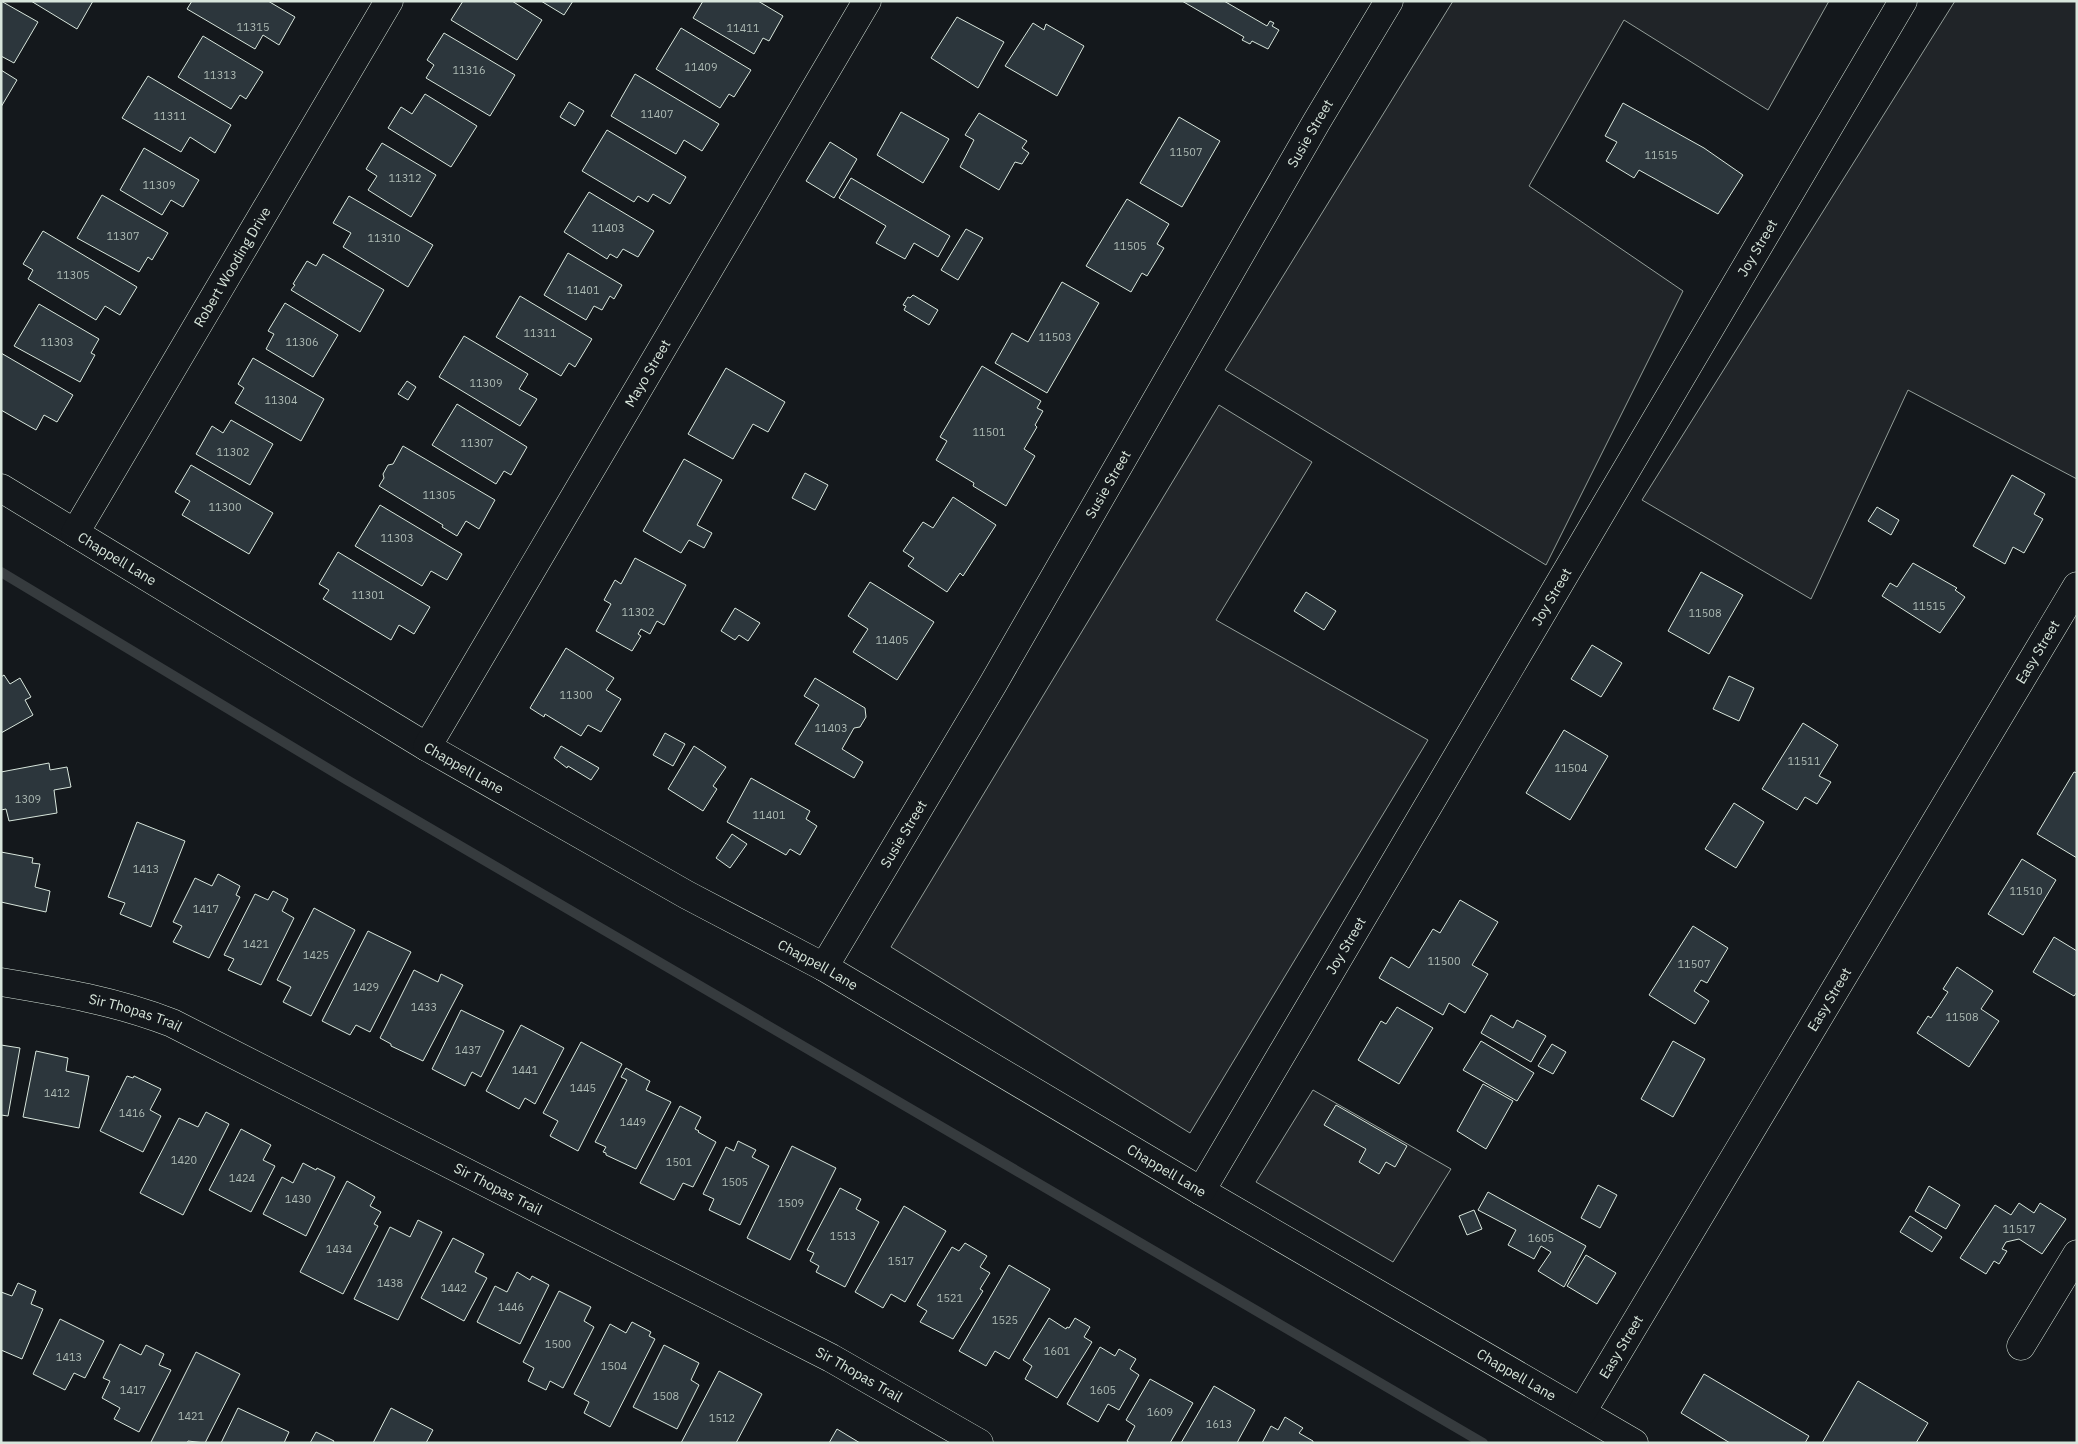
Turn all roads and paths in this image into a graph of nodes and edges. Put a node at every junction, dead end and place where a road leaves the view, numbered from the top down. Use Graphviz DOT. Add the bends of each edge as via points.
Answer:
graph roads {
  1 [pos="389,1"];
  2 [pos="867,1"];
  3 [pos="1389,1"];
  4 [pos="1903,1"];
  5 [pos="1,488"];
  6 [pos="75,532"];
  7 [pos="2077,586"];
  8 [pos="427,746"];
  9 [pos="824,967"];
  10 [pos="1,982"];
  11 [pos="1200,1191"];
  12 [pos="2075,1262"];
  13 [pos="2021,1346"];
  14 [pos="1582,1412"];
  15 [pos="979,1443"];
  16 [pos="1634,1443"];
  1 -- 6 [label="street, Robert Wooding Drive"];
  2 -- 8 [label="street, Mayo Street"];
  3 -- 9 [label="street, Susie Street" via="998,676"];
  4 -- 11 [label="street, Joy Street"];
  5 -- 6 [label="street, Chappell Lane"];
  6 -- 8 [label="street, Chappell Lane"];
  7 -- 14 [label="street, Easy Street"];
  8 -- 9 [label="street, Chappell Lane" via="686,895"];
  9 -- 11 [label="street, Chappell Lane"];
  10 -- 15 [label="street, Sir Thopas Trail" via="106,1001 172,1022 830,1358"];
  11 -- 14 [label="street, Chappell Lane"];
  12 -- 13 [label="street"];
  14 -- 16 [label="street, Chappell Lane"];
}
